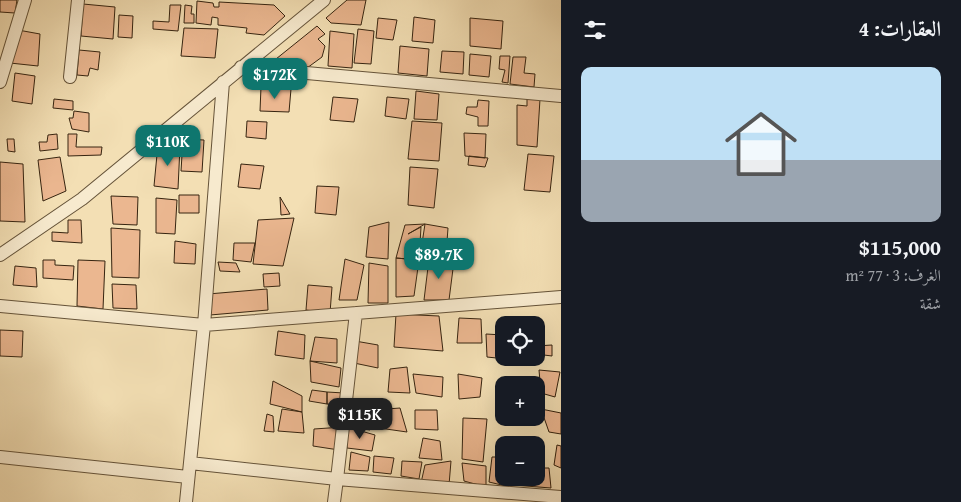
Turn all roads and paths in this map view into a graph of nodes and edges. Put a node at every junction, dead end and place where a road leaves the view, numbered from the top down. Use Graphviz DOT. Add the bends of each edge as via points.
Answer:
graph roads {
  1 [pos="25,0"];
  2 [pos="78,0"];
  3 [pos="324,0"];
  4 [pos="241,67"];
  5 [pos="1,76"];
  6 [pos="70,77"];
  7 [pos="223,82"];
  8 [pos="561,96"];
  9 [pos="0,255"];
  10 [pos="561,297"];
  11 [pos="0,306"];
  12 [pos="356,313"];
  13 [pos="204,325"];
  14 [pos="0,458"];
  15 [pos="190,463"];
  16 [pos="188,477"];
  17 [pos="338,479"];
  18 [pos="561,497"];
  19 [pos="186,502"];
  20 [pos="334,502"];
  1 -- 5 [label="street"];
  2 -- 6 [label="street"];
  3 -- 4 [label="street"];
  4 -- 7 [label="street"];
  4 -- 8 [label="street"];
  7 -- 9 [label="street" via="82,199"];
  7 -- 13 [label="street"];
  10 -- 12 [label="street"];
  11 -- 13 [label="street"];
  12 -- 13 [label="street"];
  12 -- 17 [label="street"];
  13 -- 15 [label="street"];
  14 -- 16 [label="street"];
  15 -- 16 [label="street"];
  15 -- 17 [label="street"];
  16 -- 19 [label="street"];
  17 -- 18 [label="street"];
  17 -- 20 [label="street"];
}
